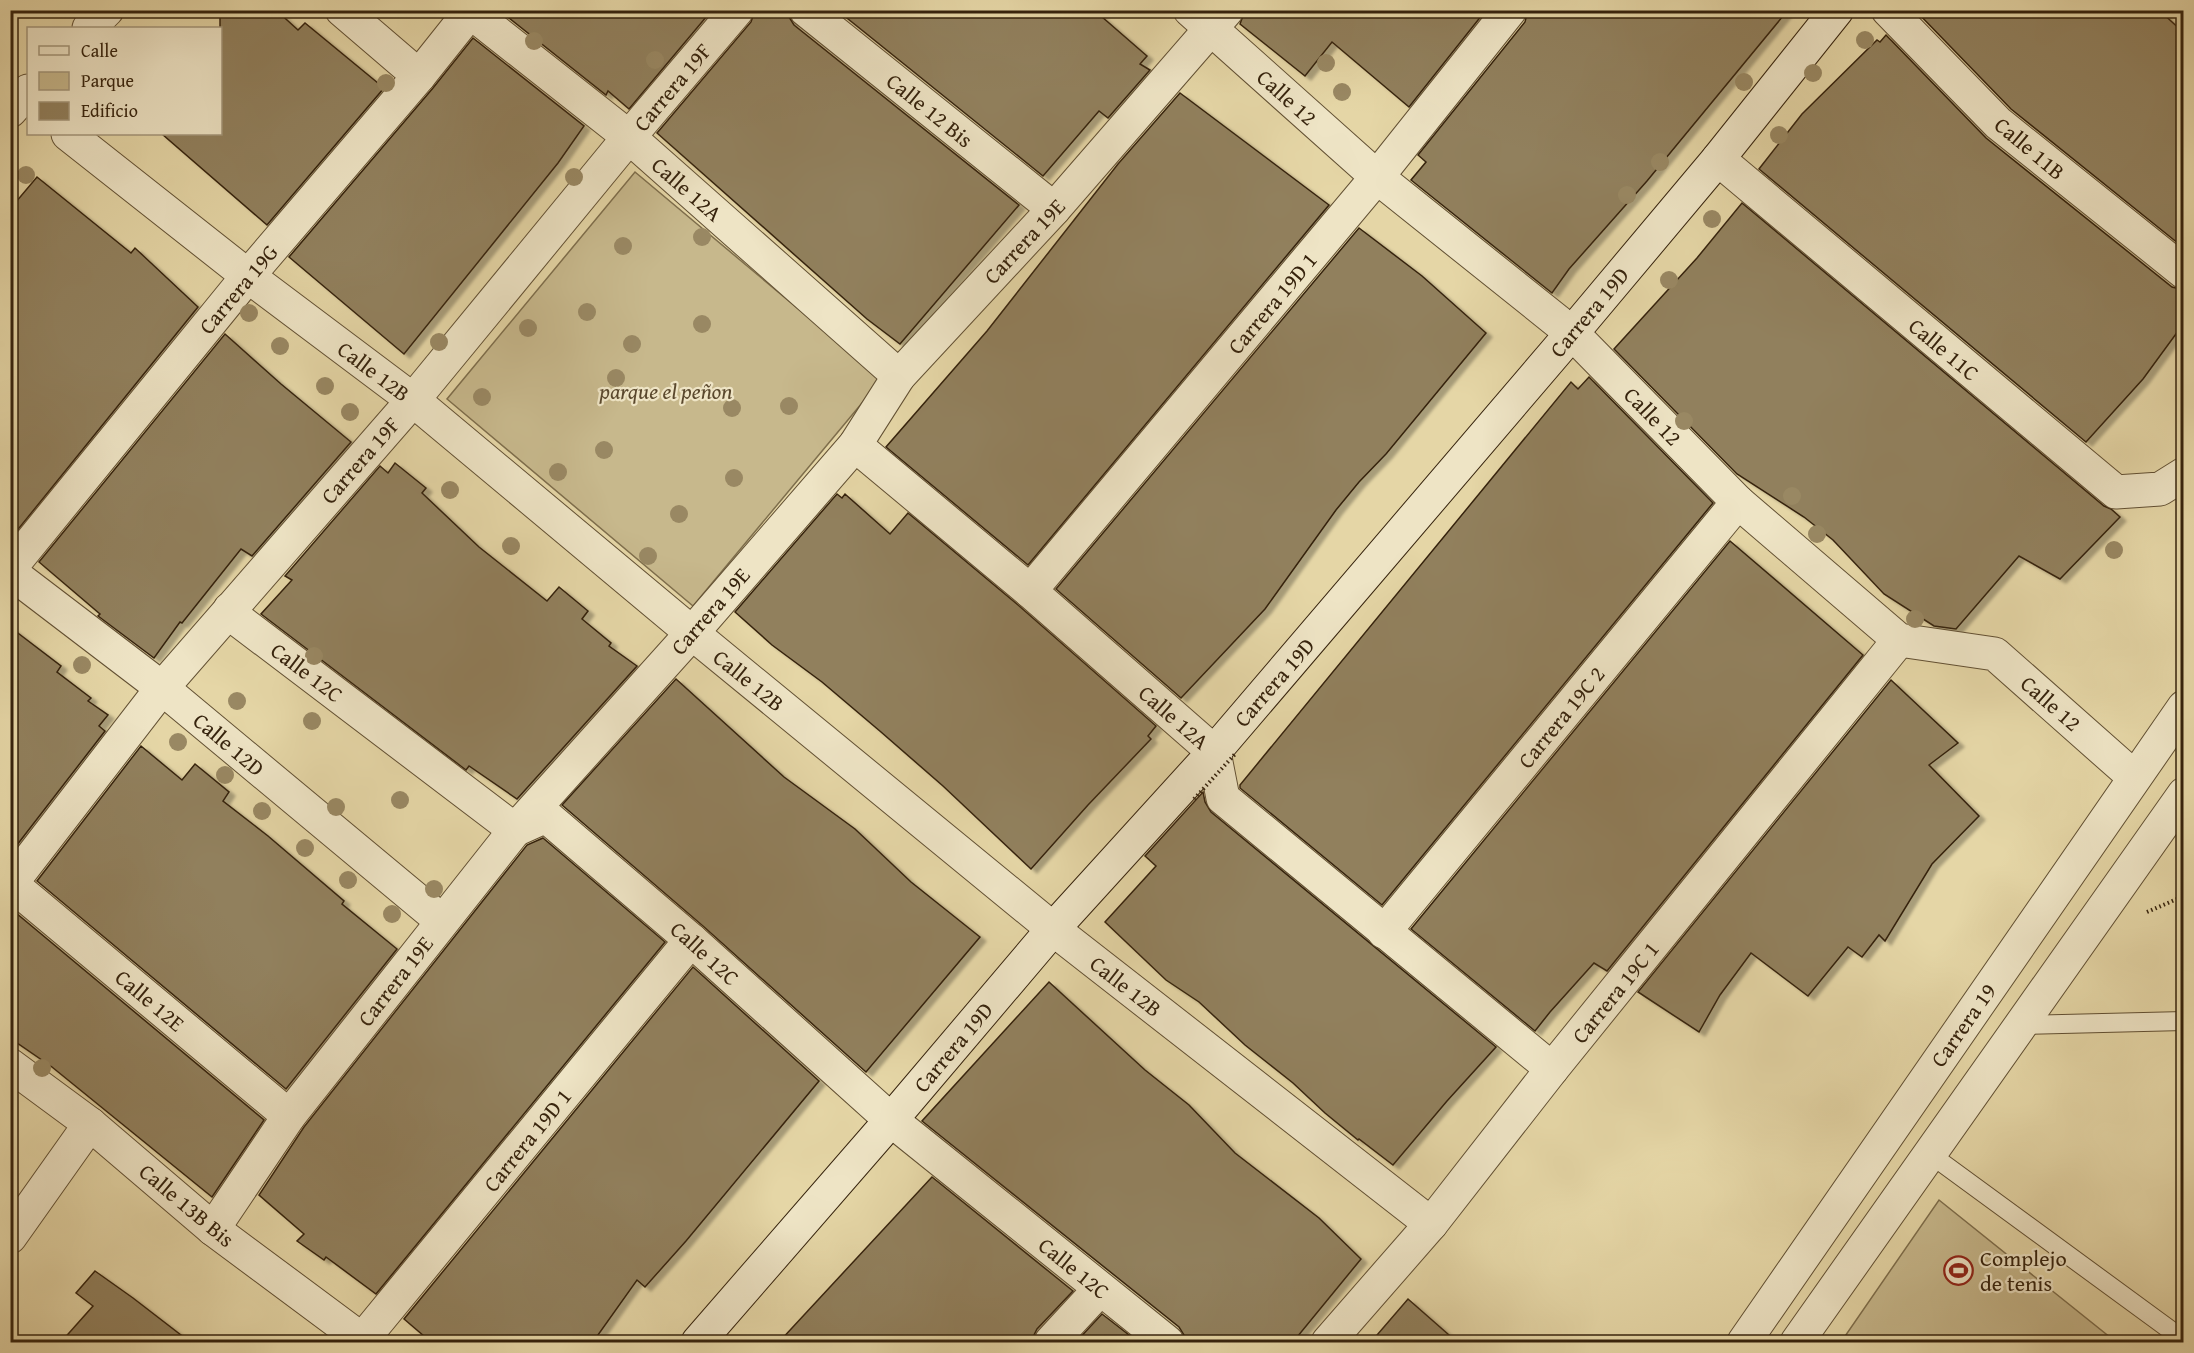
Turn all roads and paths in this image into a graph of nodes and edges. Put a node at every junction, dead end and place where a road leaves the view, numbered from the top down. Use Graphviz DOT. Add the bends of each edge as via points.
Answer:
graph roads {
  1 [pos="107,10"];
  2 [pos="342,10"];
  3 [pos="737,10"];
  4 [pos="806,10"];
  5 [pos="1510,10"];
  6 [pos="1837,10"];
  7 [pos="1888,10"];
  8 [pos="469,11"];
  9 [pos="1210,17"];
  10 [pos="90,27"];
  11 [pos="419,76"];
  12 [pos="69,135"];
  13 [pos="629,137"];
  14 [pos="1718,159"];
  15 [pos="1377,177"];
  16 [pos="1054,209"];
  17 [pos="2184,272"];
  18 [pos="248,276"];
  19 [pos="1572,333"];
  20 [pos="899,376"];
  21 [pos="413,400"];
  22 [pos="855,445"];
  23 [pos="2184,474"];
  24 [pos="1738,502"];
  25 [pos="10,570"];
  26 [pos="1030,591"];
  27 [pos="230,609"];
  28 [pos="692,633"];
  29 [pos="1899,640"];
  30 [pos="162,688"];
  31 [pos="2184,707"];
  32 [pos="1225,752"];
  33 [pos="2134,777"];
  34 [pos="2184,794"];
  35 [pos="1194,799"];
  36 [pos="515,830"];
  37 [pos="11,884"];
  38 [pos="2184,896"];
  39 [pos="2150,904"];
  40 [pos="442,921"];
  41 [pos="1053,928"];
  42 [pos="1384,932"];
  43 [pos="691,940"];
  44 [pos="2184,1021"];
  45 [pos="2021,1025"];
  46 [pos="10,1065"];
  47 [pos="1552,1069"];
  48 [pos="289,1116"];
  49 [pos="891,1120"];
  50 [pos="90,1124"];
  51 [pos="1930,1154"];
  52 [pos="1431,1224"];
  53 [pos="213,1228"];
  54 [pos="10,1237"];
  55 [pos="1100,1289"];
  56 [pos="2184,1340"];
  57 [pos="364,1341"];
  58 [pos="698,1342"];
  59 [pos="1052,1342"];
  60 [pos="1167,1342"];
  61 [pos="1328,1342"];
  62 [pos="1744,1342"];
  63 [pos="1797,1342"];
  1 -- 10 [label="street"];
  2 -- 11 [label="street"];
  3 -- 13 [label="street, Carrera 19F"];
  4 -- 16 [label="street, Calle 12 Bis"];
  5 -- 15 [label="street, Carrera 19D 1"];
  6 -- 14 [label="street, Carrera 19D"];
  7 -- 17 [label="street, Calle 11B" via="1998,123"];
  8 -- 11 [label="street, Carrera 19G"];
  8 -- 13 [label="street, Calle 12A"];
  9 -- 15 [label="street, Calle 12"];
  9 -- 16 [label="street, Carrera 19E"];
  11 -- 18 [label="street, Carrera 19G"];
  12 -- 18 [label="street, Calle 12B"];
  13 -- 20 [label="street, Calle 12A"];
  13 -- 21 [label="street, Carrera 19F"];
  14 -- 19 [label="street, Carrera 19D"];
  14 -- 23 [label="street, Calle 11C" via="2116,492 2160,489"];
  15 -- 19 [label="street, Calle 12"];
  15 -- 26 [label="street, Carrera 19D 1"];
  16 -- 20 [label="street, Carrera 19E"];
  18 -- 21 [label="street, Calle 12B"];
  18 -- 25 [label="street, Carrera 19G"];
  19 -- 24 [label="street, Calle 12"];
  19 -- 32 [label="street, Carrera 19D"];
  20 -- 22 [label="street, Carrera 19E"];
  21 -- 27 [label="street, Carrera 19F"];
  21 -- 28 [label="street, Calle 12B"];
  22 -- 26 [label="street, Calle 12A"];
  22 -- 28 [label="street, Carrera 19E"];
  24 -- 29 [label="street, Calle 12"];
  24 -- 42 [label="street, Carrera 19C 2"];
  25 -- 30 [label="street, Calle 12D"];
  26 -- 32 [label="street, Calle 12A"];
  27 -- 30 [label="street, Carrera 19F"];
  27 -- 36 [label="street, Calle 12C" via="237,619"];
  28 -- 36 [label="street, Carrera 19E"];
  28 -- 41 [label="street, Calle 12B"];
  29 -- 33 [label="street, Calle 12" via="1995,654"];
  29 -- 47 [label="street, Carrera 19C 1"];
  30 -- 37 [label="street, Carrera 19F"];
  30 -- 40 [label="street, Calle 12D"];
  31 -- 33 [label="street, Carrera 19"];
  32 -- 35 [label="path, bridge"];
  32 -- 41 [label="street, Carrera 19D"];
  32 -- 42 [label="street, Calle 12A" via="1223,798"];
  33 -- 62 [label="street, Carrera 19"];
  34 -- 45 [label="street"];
  36 -- 40 [label="street, Carrera 19E"];
  36 -- 43 [label="street, Calle 12C" via="546,816"];
  37 -- 48 [label="street, Calle 12E"];
  38 -- 39 [label="path" via="2144,913"];
  40 -- 48 [label="street, Carrera 19E"];
  41 -- 49 [label="street, Carrera 19D"];
  41 -- 52 [label="street, Calle 12B"];
  42 -- 47 [label="street, Calle 12A"];
  43 -- 49 [label="street, Calle 12C"];
  43 -- 57 [label="street, Carrera 19D 1"];
  44 -- 45 [label="lane"];
  45 -- 51 [label="street"];
  46 -- 50 [label="street, Calle 13B Bis"];
  47 -- 52 [label="street, Carrera 19C 1"];
  48 -- 53 [label="street, Carrera 19E"];
  49 -- 55 [label="street, Calle 12C"];
  49 -- 58 [label="street, Carrera 19D"];
  50 -- 53 [label="street, Calle 13B Bis"];
  50 -- 54 [label="street"];
  51 -- 56 [label="lane"];
  51 -- 63 [label="street"];
  52 -- 61 [label="street, Carrera 19C 1"];
  53 -- 57 [label="street, Calle 13B Bis"];
  55 -- 59 [label="street"];
  55 -- 60 [label="street, Calle 12C"];
}
